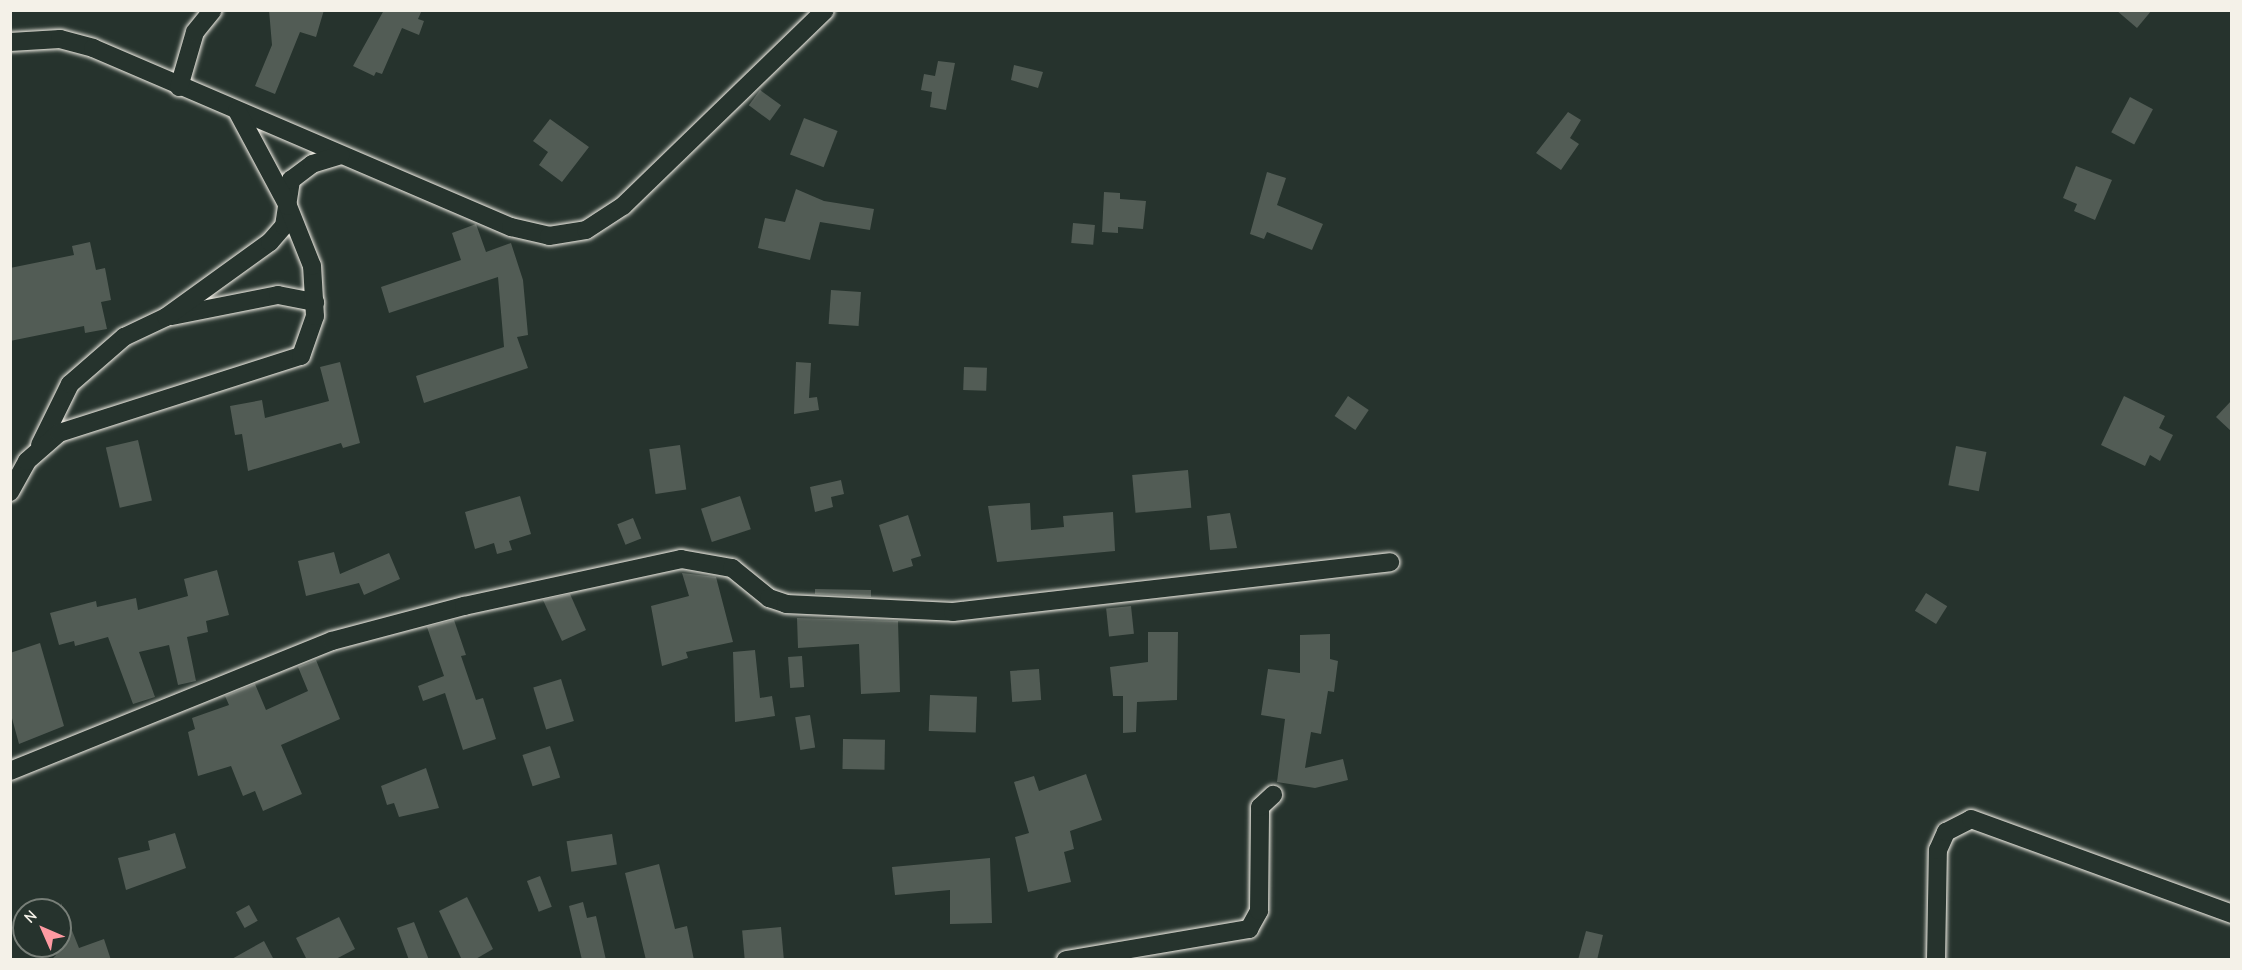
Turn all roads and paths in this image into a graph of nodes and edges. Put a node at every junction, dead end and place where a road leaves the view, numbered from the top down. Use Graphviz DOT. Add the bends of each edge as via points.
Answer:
graph roads {
  1 [pos="213,10"];
  2 [pos="825,10"];
  3 [pos="10,42"];
  4 [pos="179,87"];
  5 [pos="237,111"];
  6 [pos="341,155"];
  7 [pos="288,207"];
  8 [pos="315,302"];
  9 [pos="166,317"];
  10 [pos="39,447"];
  11 [pos="10,492"];
  12 [pos="1389,562"];
  13 [pos="10,771"];
  14 [pos="1273,795"];
  15 [pos="2232,914"];
  16 [pos="1066,960"];
  17 [pos="1936,960"];
  1 -- 4 [label="street" via="195,32"];
  2 -- 6 [label="street" via="623,206 586,230 549,236 511,226"];
  3 -- 4 [label="street" via="60,39 93,48"];
  4 -- 5 [label="street"];
  5 -- 6 [label="street"];
  5 -- 7 [label="street"];
  6 -- 7 [label="street" via="297,173 287,191"];
  7 -- 8 [label="street" via="312,266"];
  7 -- 9 [label="street" via="284,226 270,242"];
  8 -- 9 [label="street" via="278,296"];
  8 -- 10 [label="street" via="310,339 301,356 59,433"];
  9 -- 10 [label="street" via="124,337 70,384"];
  10 -- 11 [label="street"];
  12 -- 13 [label="street" via="953,612 786,604 769,598 732,568 681,559 464,606 332,641"];
  14 -- 16 [label="street" via="1260,807 1259,911 1249,929"];
  15 -- 17 [label="street" via="1971,819 1946,832 1938,850"];
}
